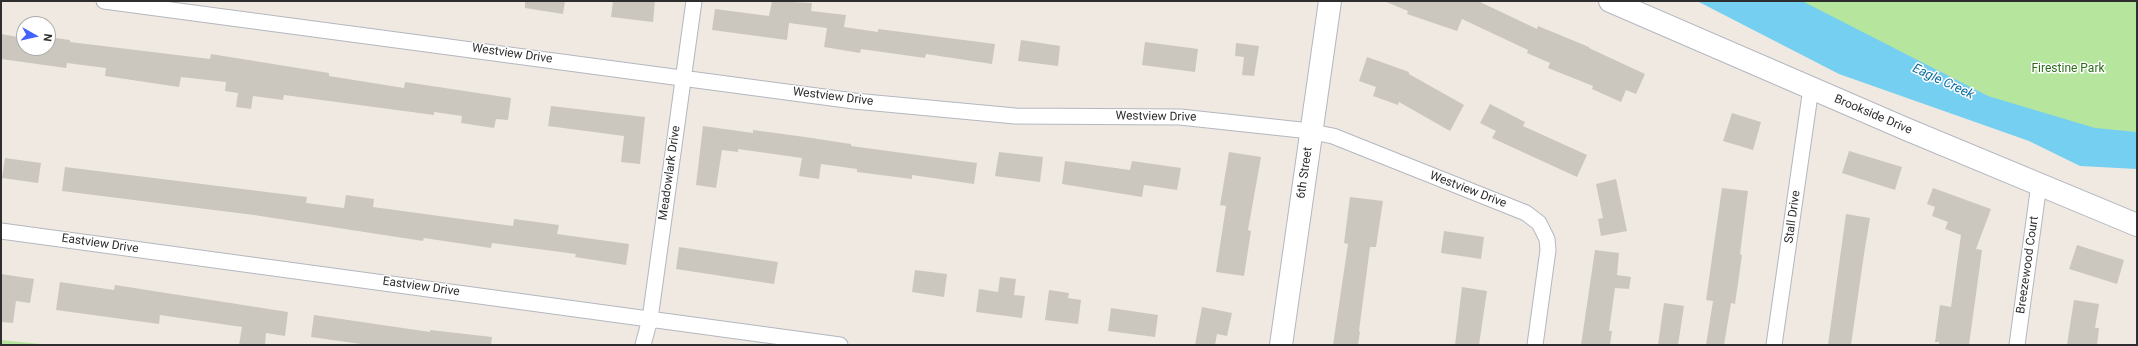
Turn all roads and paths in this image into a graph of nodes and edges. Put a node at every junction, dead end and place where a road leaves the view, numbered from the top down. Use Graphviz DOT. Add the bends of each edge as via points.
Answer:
graph roads {
  1 [pos="104,1"];
  2 [pos="694,1"];
  3 [pos="1330,1"];
  4 [pos="1610,1"];
  5 [pos="683,78"];
  6 [pos="1811,88"];
  7 [pos="1311,132"];
  8 [pos="2039,184"];
  9 [pos="2137,225"];
  10 [pos="1,231"];
  11 [pos="650,319"];
  12 [pos="643,345"];
  13 [pos="840,345"];
  14 [pos="1281,345"];
  15 [pos="1535,345"];
  16 [pos="1774,345"];
  17 [pos="2017,345"];
  1 -- 5 [label="street, Westview Drive"];
  2 -- 5 [label="street, Meadowlark Drive"];
  3 -- 7 [label="street, 6th Street"];
  4 -- 6 [label="street, Brookside Drive"];
  5 -- 7 [label="street, Westview Drive" via="854,101 970,113 1014,116 1180,117"];
  5 -- 11 [label="street, Meadowlark Drive"];
  6 -- 8 [label="street, Brookside Drive"];
  6 -- 16 [label="street, Stall Drive"];
  7 -- 14 [label="street, 6th Street"];
  7 -- 15 [label="street, Westview Drive" via="1333,136 1534,218 1544,229 1548,250"];
  8 -- 9 [label="street, Brookside Drive"];
  8 -- 17 [label="street, Breezewood Court"];
  10 -- 11 [label="street, Eastview Drive"];
  11 -- 12 [label="street, Meadowlark Drive"];
  11 -- 13 [label="street, Eastview Drive"];
}
